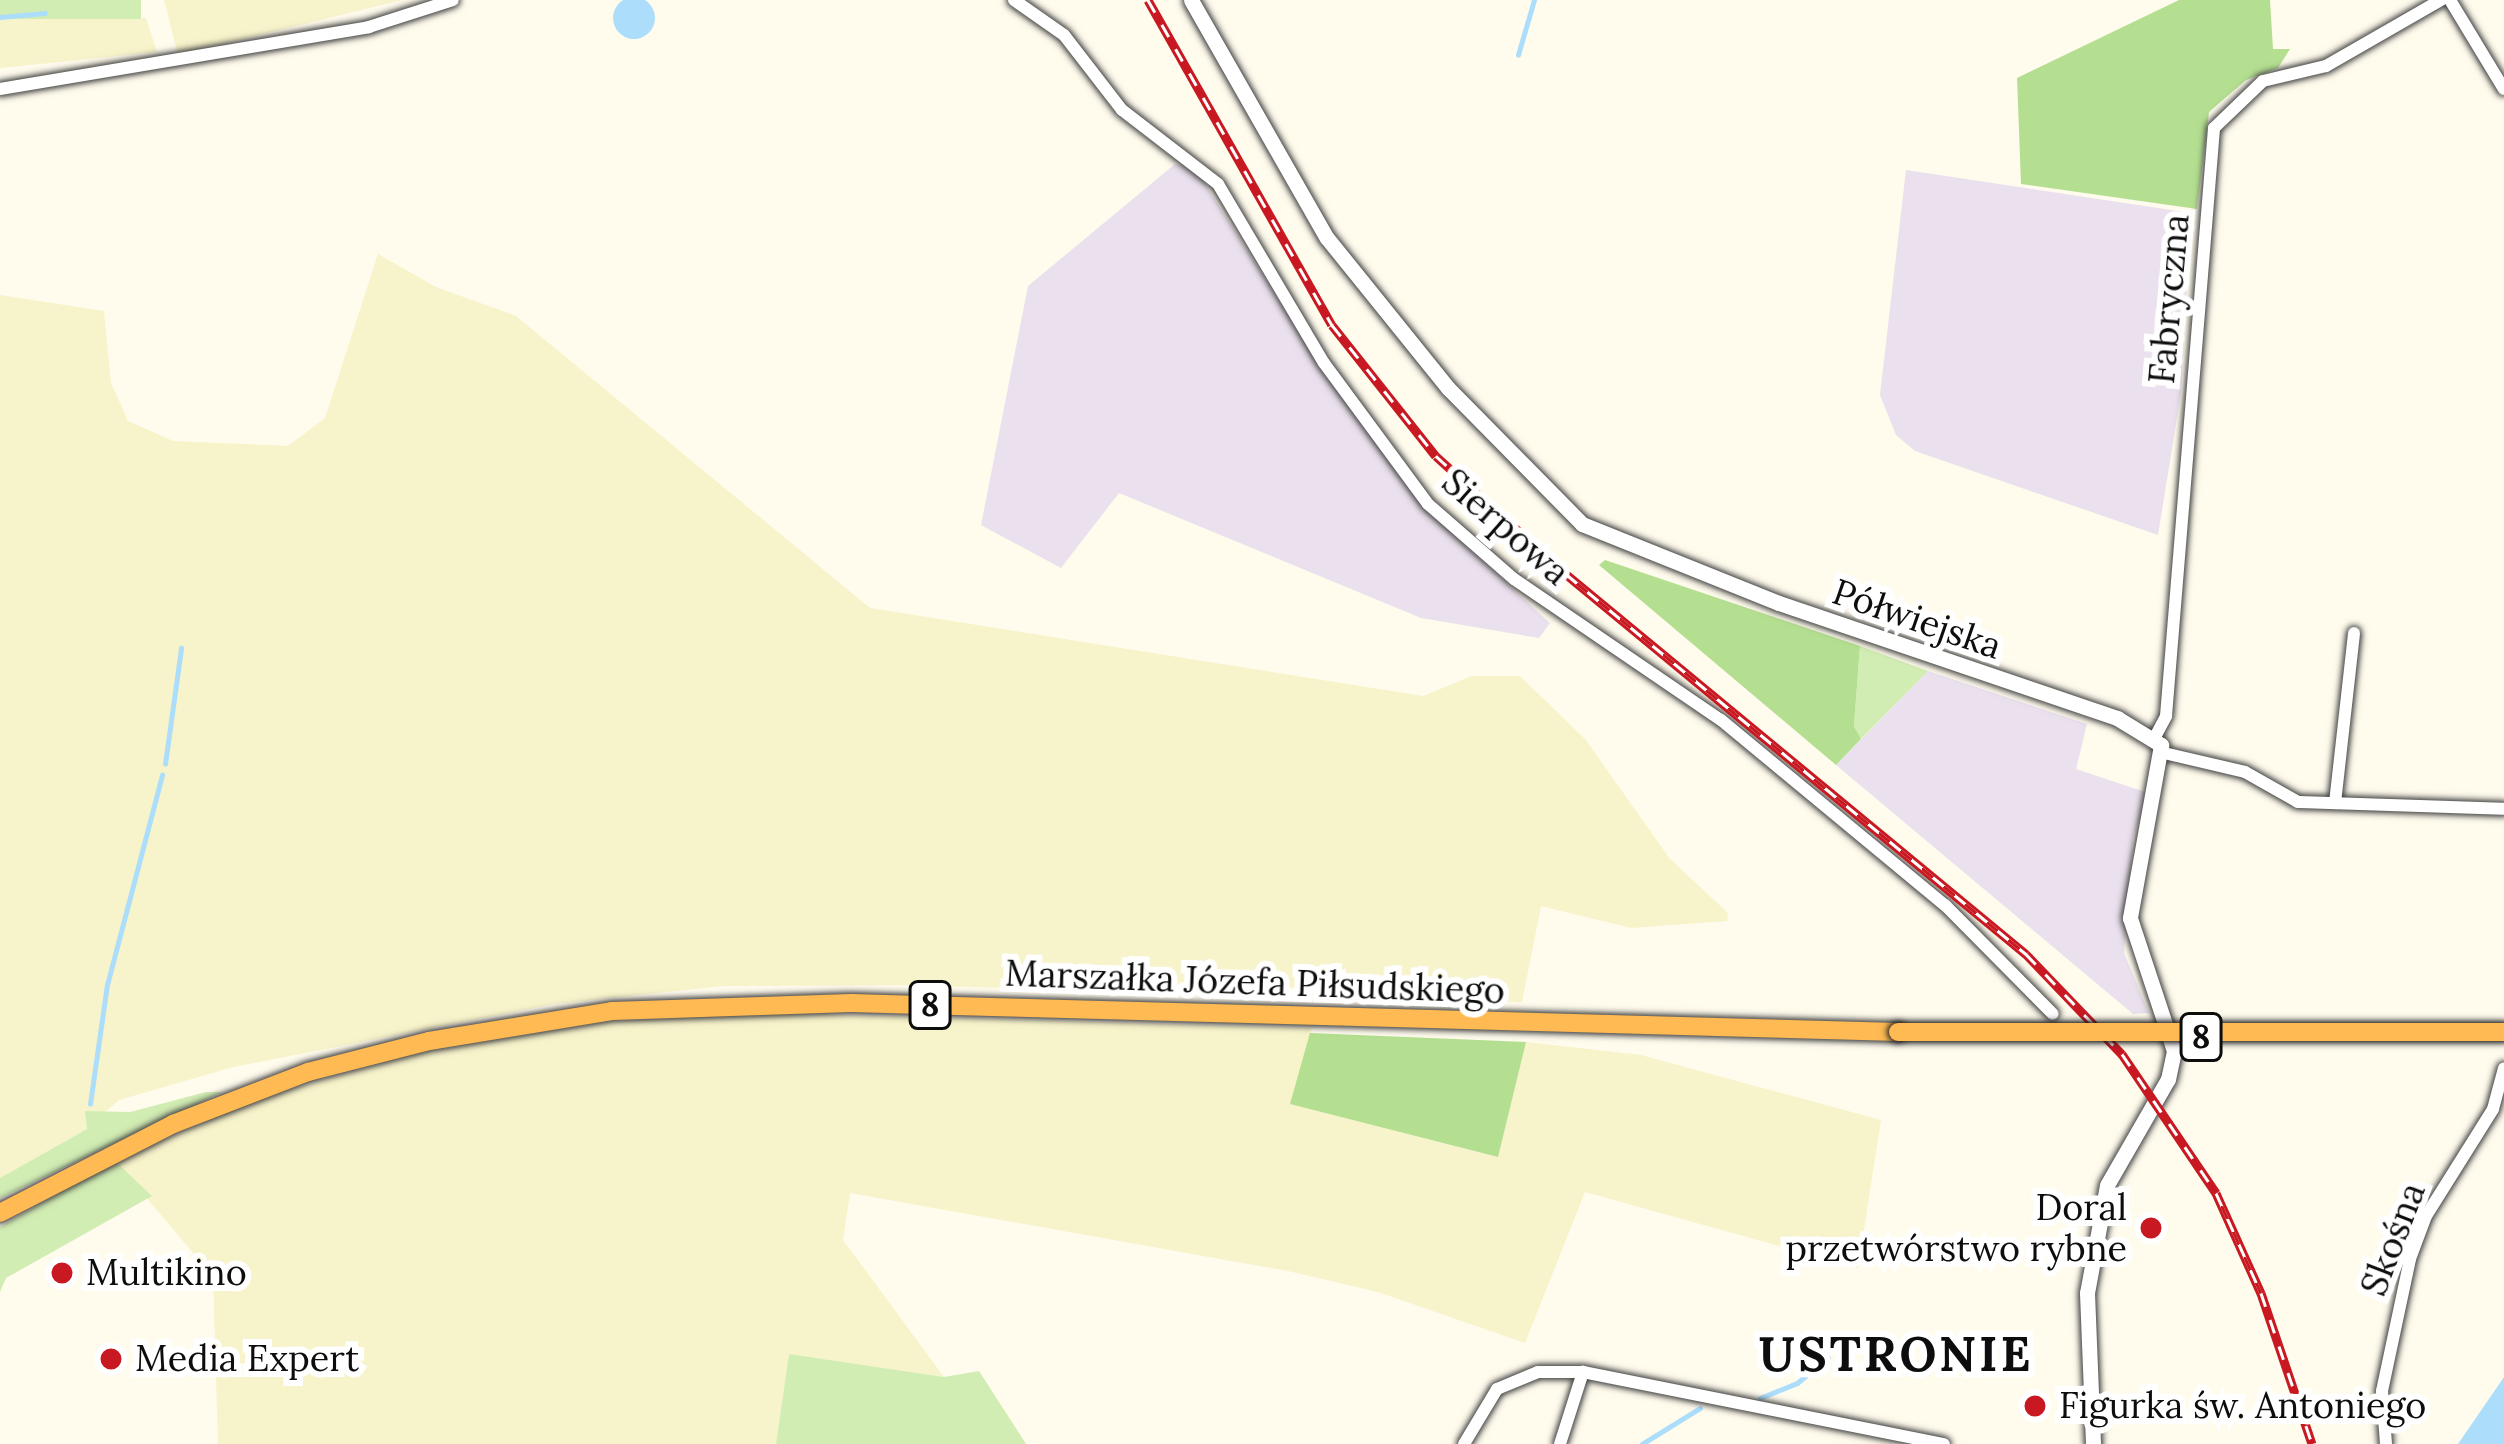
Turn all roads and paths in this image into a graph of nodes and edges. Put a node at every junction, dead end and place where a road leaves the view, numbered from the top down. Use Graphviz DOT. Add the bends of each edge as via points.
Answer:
graph roads {
  1 [pos="453,0"];
  2 [pos="1014,0"];
  3 [pos="1191,0"];
  4 [pos="2441,0"];
  5 [pos="2450,0"];
  6 [pos="0,89"];
  7 [pos="2504,89"];
  8 [pos="2354,633"];
  9 [pos="2155,737"];
  10 [pos="2164,753"];
  11 [pos="2335,803"];
  12 [pos="2504,809"];
  13 [pos="2054,1014"];
  14 [pos="2504,1032"];
  15 [pos="2504,1068"];
  16 [pos="0,1213"];
  17 [pos="1582,1372"];
  18 [pos="1464,1444"];
  19 [pos="1561,1444"];
  20 [pos="1944,1444"];
  21 [pos="2093,1444"];
  22 [pos="2386,1444"];
  1 -- 6 [label="street" via="369,27"];
  2 -- 13 [label="street, Sierpowa" via="1064,35 1122,110 1218,184 1324,363 1428,504 1514,579 1721,720 1945,905"];
  3 -- 9 [label="street, Półwiejska" via="1327,238 1448,388 1582,524"];
  4 -- 9 [label="street, Fabryczna" via="2326,66 2263,80 2214,128 2166,716"];
  5 -- 7 [label="street"];
  8 -- 11 [label="street"];
  9 -- 10 [label="street"];
  10 -- 11 [label="street" via="2245,772 2298,802"];
  10 -- 21 [label="street" via="2142,826 2130,918 2175,1042 2173,1063 2107,1184 2085,1335"];
  11 -- 12 [label="street"];
  14 -- 16 [label="highway, Marszałka Józefa Piłsudskiego / 8, bridge" via="1898,1032 874,1004 612,1011 429,1041 308,1072 173,1124"];
  15 -- 22 [label="street, Skośna" via="2493,1109 2426,1216 2410,1259 2388,1348"];
  17 -- 18 [label="street" via="1538,1372 1497,1389"];
  17 -- 19 [label="street"];
  17 -- 20 [label="street"];
}
